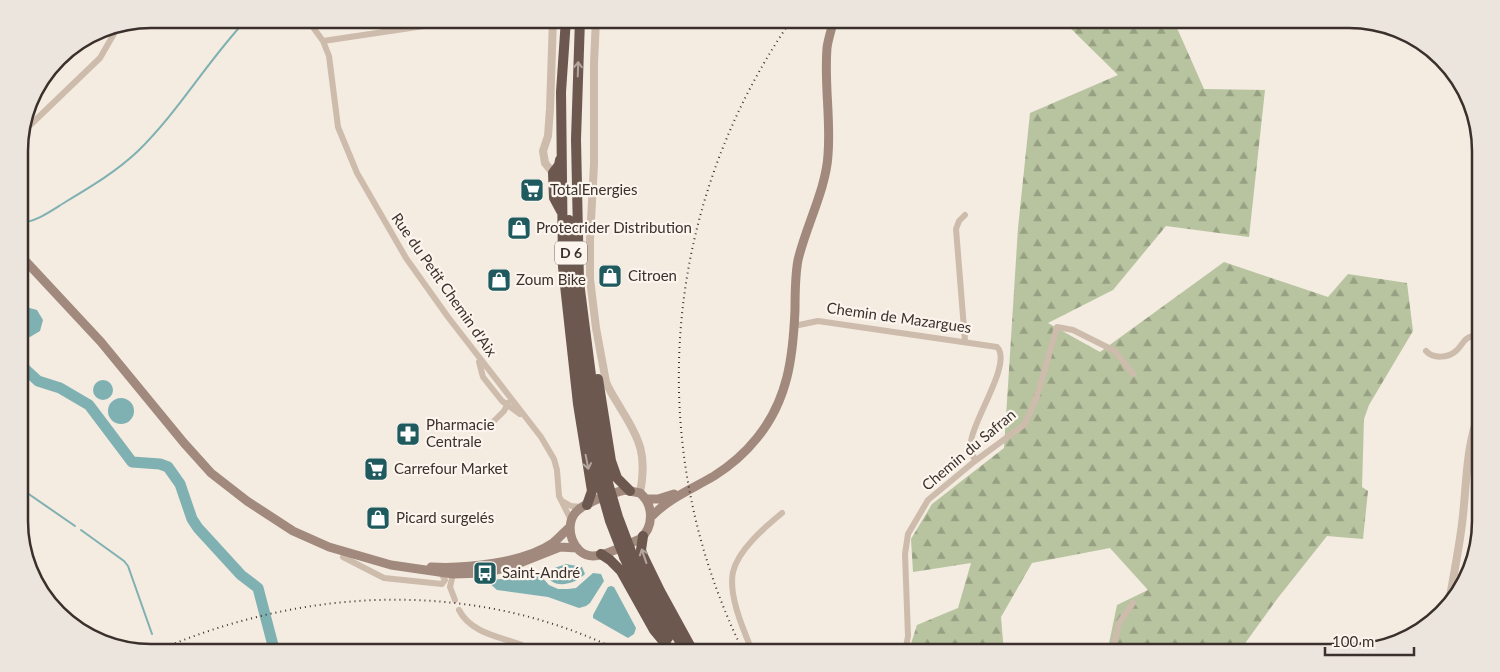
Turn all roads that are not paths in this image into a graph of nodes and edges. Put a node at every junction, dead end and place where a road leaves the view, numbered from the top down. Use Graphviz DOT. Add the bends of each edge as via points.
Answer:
graph roads {
  1 [pos="314,28"];
  2 [pos="410,28"];
  3 [pos="553,28"];
  4 [pos="566,28"];
  5 [pos="571,28"];
  6 [pos="580,28"];
  7 [pos="596,28"];
  8 [pos="832,28"];
  9 [pos="114,33"];
  10 [pos="323,41"];
  11 [pos="31,124"];
  12 [pos="562,154"];
  13 [pos="553,173"];
  14 [pos="965,215"];
  15 [pos="562,219"];
  16 [pos="28,264"];
  17 [pos="584,316"];
  18 [pos="794,326"];
  19 [pos="1472,336"];
  20 [pos="965,341"];
  21 [pos="1426,351"];
  22 [pos="475,352"];
  23 [pos="1133,374"];
  24 [pos="502,387"];
  25 [pos="507,405"];
  26 [pos="527,420"];
  27 [pos="492,423"];
  28 [pos="1472,443"];
  29 [pos="975,461"];
  30 [pos="604,484"];
  31 [pos="700,484"];
  32 [pos="639,494"];
  33 [pos="561,500"];
  34 [pos="584,506"];
  35 [pos="782,513"];
  36 [pos="651,517"];
  37 [pos="571,524"];
  38 [pos="643,536"];
  39 [pos="577,548"];
  40 [pos="353,554"];
  41 [pos="601,554"];
  42 [pos="628,556"];
  43 [pos="343,557"];
  44 [pos="441,573"];
  45 [pos="453,574"];
  46 [pos="1451,591"];
  47 [pos="455,600"];
  48 [pos="1133,603"];
  49 [pos="461,613"];
  50 [pos="521,644"];
  51 [pos="667,644"];
  52 [pos="670,644"];
  53 [pos="682,644"];
  54 [pos="689,644"];
  55 [pos="750,644"];
  56 [pos="907,644"];
  57 [pos="1114,644"];
  1 -- 10 [label="street, Rue du Petit Chemin d'Aix"];
  2 -- 10 [label="street"];
  3 -- 13 [label="street" via="548,136 543,151 545,163"];
  4 -- 12 [label="highway"];
  5 -- 30 [label="highway, D 6" via="568,143 574,311 590,432"];
  17 -- 6 [label="highway, D 6, one-way" via="579,282 576,139"];
  7 -- 32 [label="street" via="590,262 592,302 606,382 632,427 644,458"];
  8 -- 18 [label="main road" via="826,71 828,158 797,265"];
  9 -- 11 [label="street" via="100,58"];
  10 -- 22 [label="street, Rue du Petit Chemin d'Aix" via="330,56 338,127 357,172 406,258"];
  12 -- 13 [label="highway"];
  12 -- 15 [label="highway"];
  13 -- 15 [label="highway" via="554,198"];
  14 -- 20 [label="street" via="956,229"];
  15 -- 34 [label="highway, one-way" via="565,296 592,491"];
  16 -- 40 [label="main road" via="101,342 211,472 247,501 293,531"];
  17 -- 30 [label="highway, D 6"];
  17 -- 32 [label="highway" via="611,461 617,478"];
  18 -- 20 [label="street, Chemin de Mazargues" via="818,322"];
  18 -- 31 [label="main road" via="788,376 765,427 732,463"];
  19 -- 21 [label="street" via="1445,356 1434,356"];
  20 -- 29 [label="street, Chemin de Mazargues" via="993,345 1000,349 1001,358 971,440"];
  22 -- 24 [label="street, Rue du Petit Chemin d'Aix"];
  22 -- 25 [label="street" via="483,377"];
  23 -- 29 [label="street, Chemin du Safran" via="1114,351 1073,330 1057,327 1037,396 1025,424"];
  24 -- 25 [label="street"];
  24 -- 26 [label="street, Rue du Petit Chemin d'Aix"];
  25 -- 26 [label="street"];
  25 -- 27 [label="street"];
  26 -- 33 [label="street, Rue du Petit Chemin d'Aix" via="554,459"];
  28 -- 46 [label="street"];
  29 -- 56 [label="street, Chemin du Safran" via="928,500 908,534 905,554"];
  30 -- 42 [label="highway, D 6, bridge" via="610,521"];
  31 -- 32 [label="main road" via="665,498"];
  31 -- 36 [label="main road" via="670,500"];
  32 -- 34 [label="main road" via="621,491"];
  32 -- 36 [label="main road" via="650,507"];
  33 -- 34 [label="street" via="571,506"];
  33 -- 37 [label="street, Rue du Petit Chemin d'Aix"];
  34 -- 37 [label="main road" via="576,512"];
  35 -- 55 [label="street" via="744,552 733,574 739,615"];
  36 -- 38 [label="main road"];
  37 -- 39 [label="main road" via="572,541"];
  37 -- 40 [label="main road" via="549,545 487,565 433,567"];
  38 -- 41 [label="main road"];
  54 -- 38 [label="highway, one-way" via="643,556"];
  39 -- 41 [label="main road" via="588,555"];
  39 -- 45 [label="main road" via="560,547 485,573"];
  40 -- 44 [label="main road" via="391,565"];
  41 -- 51 [label="highway" via="621,571 654,630"];
  42 -- 52 [label="highway, D 6" via="646,601"];
  42 -- 53 [label="highway, D 6"];
  43 -- 44 [label="street" via="384,578 442,584 445,580"];
  44 -- 45 [label="main road"];
  45 -- 47 [label="street" via="450,587"];
  48 -- 57 [label="street" via="1119,623"];
  49 -- 50 [label="street" via="476,628"];
}
